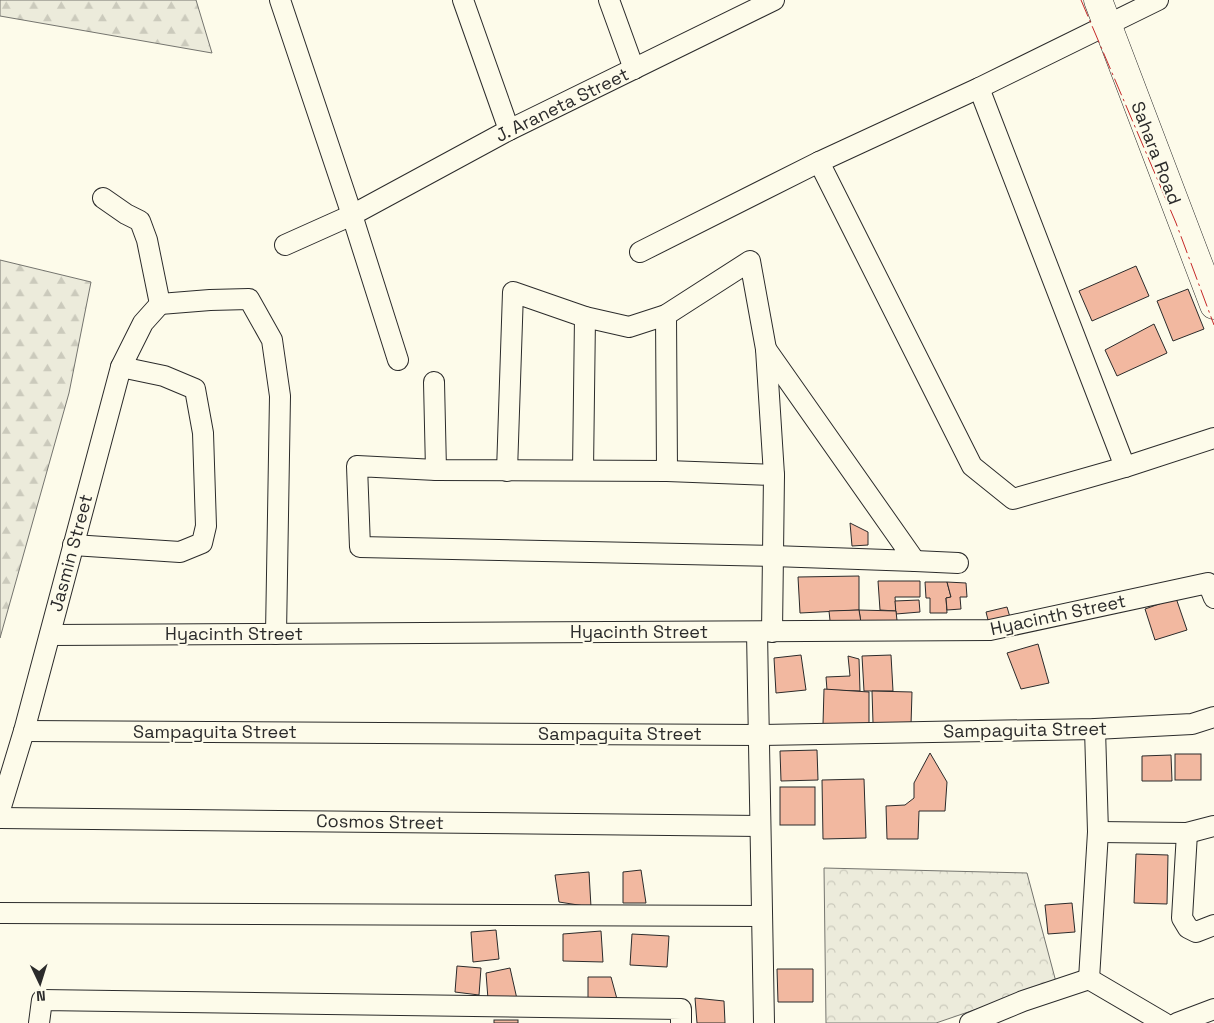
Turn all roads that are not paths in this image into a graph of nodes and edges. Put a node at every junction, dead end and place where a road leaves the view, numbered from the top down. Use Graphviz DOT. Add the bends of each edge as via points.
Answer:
graph roads {
  1 [pos="280,0"];
  2 [pos="463,0"];
  3 [pos="609,0"];
  4 [pos="1158,0"];
  5 [pos="768,1"];
  6 [pos="1103,12"];
  7 [pos="634,69"];
  8 [pos="978,88"];
  9 [pos="509,130"];
  10 [pos="819,162"];
  11 [pos="103,198"];
  12 [pos="352,214"];
  13 [pos="285,245"];
  14 [pos="640,252"];
  15 [pos="160,304"];
  16 [pos="1214,305"];
  17 [pos="666,315"];
  18 [pos="585,317"];
  19 [pos="766,349"];
  20 [pos="398,360"];
  21 [pos="121,367"];
  22 [pos="434,382"];
  23 [pos="1214,438"];
  24 [pos="1125,466"];
  25 [pos="436,470"];
  26 [pos="583,470"];
  27 [pos="507,471"];
  28 [pos="667,471"];
  29 [pos="774,475"];
  30 [pos="73,545"];
  31 [pos="773,556"];
  32 [pos="915,561"];
  33 [pos="958,563"];
  34 [pos="1214,598"];
  35 [pos="764,632"];
  36 [pos="276,634"];
  37 [pos="50,635"];
  38 [pos="1214,717"];
  39 [pos="1095,729"];
  40 [pos="24,731"];
  41 [pos="759,735"];
  42 [pos="0,810"];
  43 [pos="0,818"];
  44 [pos="760,826"];
  45 [pos="1214,826"];
  46 [pos="1098,832"];
  47 [pos="1187,833"];
  48 [pos="0,913"];
  49 [pos="762,916"];
  50 [pos="1214,925"];
  51 [pos="1089,979"];
  52 [pos="1214,1009"];
  53 [pos="39,1023"];
  54 [pos="681,1023"];
  55 [pos="764,1023"];
  56 [pos="970,1023"];
  57 [pos="1164,1023"];
  58 [pos="1176,1023"];
  1 -- 12 [label="street"];
  2 -- 9 [label="street"];
  3 -- 7 [label="street"];
  4 -- 6 [label="street"];
  5 -- 7 [label="street, J. Araneta Street"];
  6 -- 8 [label="street"];
  6 -- 16 [label="main road, Sahara Road"];
  7 -- 9 [label="street, J. Araneta Street"];
  8 -- 10 [label="street"];
  8 -- 24 [label="street"];
  9 -- 12 [label="street, J. Araneta Street"];
  10 -- 14 [label="street"];
  10 -- 24 [label="street" via="972,466 1012,499"];
  11 -- 15 [label="street" via="140,221"];
  12 -- 13 [label="street, J. Araneta Street"];
  12 -- 20 [label="street"];
  15 -- 21 [label="street, Jasmin Street" via="143,323"];
  15 -- 36 [label="street" via="249,299 272,340 280,396"];
  17 -- 18 [label="street" via="629,327"];
  17 -- 19 [label="street" via="750,261"];
  17 -- 28 [label="street"];
  18 -- 26 [label="street"];
  18 -- 27 [label="street" via="513,292"];
  19 -- 29 [label="street"];
  19 -- 32 [label="street"];
  21 -- 30 [label="street, Jasmin Street"];
  21 -- 30 [label="street" via="164,376 195,389 203,433 206,526 202,543 180,552"];
  22 -- 25 [label="street"];
  23 -- 24 [label="street"];
  25 -- 27 [label="street"];
  25 -- 31 [label="street" via="357,466 360,548"];
  26 -- 27 [label="street"];
  26 -- 28 [label="street"];
  28 -- 29 [label="street"];
  29 -- 31 [label="street"];
  30 -- 37 [label="street, Jasmin Street"];
  31 -- 32 [label="street"];
  31 -- 35 [label="street"];
  32 -- 33 [label="street"];
  34 -- 35 [label="street, Hyacinth Street" via="1208,583 990,630"];
  35 -- 36 [label="street, Hyacinth Street"];
  35 -- 41 [label="street"];
  36 -- 37 [label="street, Hyacinth Street"];
  37 -- 40 [label="street, Jasmin Street"];
  38 -- 39 [label="street, Sampaguita Street" via="1192,724"];
  39 -- 41 [label="street, Sampaguita Street"];
  39 -- 46 [label="street"];
  40 -- 41 [label="street, Sampaguita Street"];
  40 -- 42 [label="street, Jasmin Street"];
  41 -- 44 [label="street"];
  43 -- 44 [label="street, Cosmos Street"];
  44 -- 49 [label="street"];
  45 -- 47 [label="street"];
  46 -- 47 [label="street"];
  46 -- 51 [label="street"];
  47 -- 50 [label="street" via="1182,918 1188,928 1196,932"];
  48 -- 49 [label="street"];
  49 -- 55 [label="street"];
  51 -- 56 [label="street"];
  51 -- 57 [label="street"];
  52 -- 58 [label="street"];
  53 -- 54 [label="street" via="42,1000 682,1009"];
}
